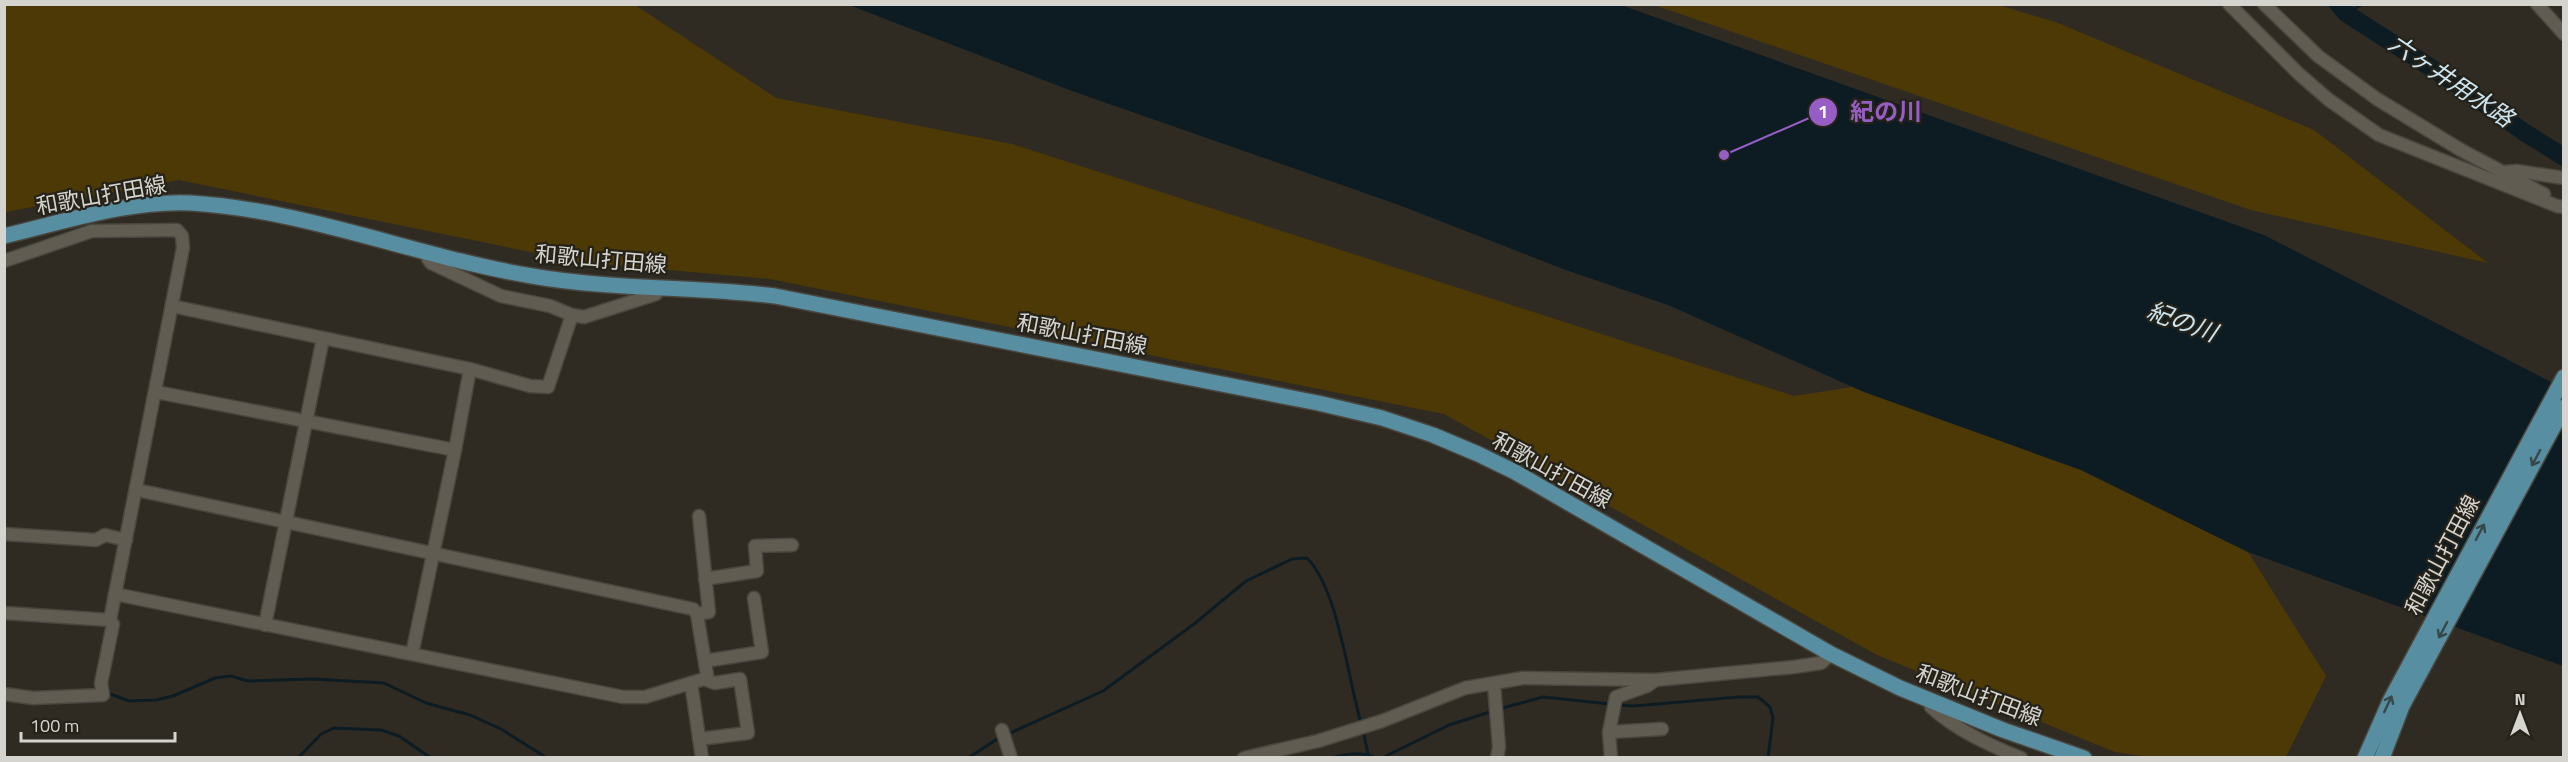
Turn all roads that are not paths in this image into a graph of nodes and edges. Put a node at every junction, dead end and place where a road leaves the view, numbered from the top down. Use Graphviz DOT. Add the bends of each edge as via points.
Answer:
graph roads {
  1 [pos="2229,4"];
  2 [pos="2264,4"];
  3 [pos="2536,4"];
  4 [pos="2562,28"];
  5 [pos="2503,172"];
  6 [pos="2564,178"];
  7 [pos="2564,205"];
  8 [pos="90,224"];
  9 [pos="4,236"];
  10 [pos="429,254"];
  11 [pos="4,261"];
  12 [pos="660,288"];
  13 [pos="172,306"];
  14 [pos="572,315"];
  15 [pos="323,338"];
  16 [pos="470,369"];
  17 [pos="2564,377"];
  18 [pos="156,392"];
  19 [pos="2564,406"];
  20 [pos="306,421"];
  21 [pos="456,450"];
  22 [pos="137,490"];
  23 [pos="699,516"];
  24 [pos="286,522"];
  25 [pos="4,534"];
  26 [pos="126,540"];
  27 [pos="792,545"];
  28 [pos="434,553"];
  29 [pos="705,579"];
  30 [pos="115,594"];
  31 [pos="754,598"];
  32 [pos="4,613"];
  33 [pos="697,614"];
  34 [pos="110,620"];
  35 [pos="265,625"];
  36 [pos="412,654"];
  37 [pos="1831,654"];
  38 [pos="705,661"];
  39 [pos="704,679"];
  40 [pos="1655,680"];
  41 [pos="692,683"];
  42 [pos="1495,690"];
  43 [pos="4,694"];
  44 [pos="1932,701"];
  45 [pos="1662,729"];
  46 [pos="1002,730"];
  47 [pos="1609,732"];
  48 [pos="699,739"];
  49 [pos="702,758"];
  50 [pos="1011,758"];
  51 [pos="1244,758"];
  52 [pos="1497,758"];
  53 [pos="1611,758"];
  54 [pos="2021,758"];
  55 [pos="2084,758"];
  56 [pos="2365,758"];
  57 [pos="2382,758"];
  1 -- 7 [label="street" via="2299,74 2379,135 2557,207"];
  2 -- 5 [label="street" via="2318,56 2377,99"];
  3 -- 4 [label="street"];
  5 -- 6 [label="street"];
  5 -- 7 [label="street"];
  8 -- 9 [label="main road, 和歌山打田線"];
  8 -- 10 [label="main road, 和歌山打田線" via="145,205 190,203 255,210"];
  8 -- 11 [label="street"];
  8 -- 13 [label="street" via="177,230 183,248"];
  10 -- 12 [label="main road, 和歌山打田線" via="575,284"];
  10 -- 14 [label="street" via="431,263 501,296 550,306"];
  12 -- 14 [label="street" via="656,294 584,317"];
  12 -- 37 [label="main road, 和歌山打田線" via="719,289 775,296 1382,418 1433,435 1515,472"];
  13 -- 15 [label="street"];
  13 -- 18 [label="street"];
  14 -- 16 [label="street" via="548,387 530,386"];
  15 -- 16 [label="street"];
  15 -- 20 [label="street"];
  16 -- 21 [label="street"];
  56 -- 17 [label="main road, 和歌山打田線, one-way" via="2390,701"];
  18 -- 20 [label="street"];
  18 -- 22 [label="street"];
  19 -- 57 [label="main road, 和歌山打田線, one-way" via="2402,706"];
  20 -- 21 [label="street"];
  20 -- 24 [label="street"];
  21 -- 28 [label="street"];
  22 -- 24 [label="street"];
  22 -- 26 [label="street"];
  23 -- 29 [label="street"];
  24 -- 28 [label="street"];
  24 -- 35 [label="street"];
  25 -- 26 [label="street" via="96,540 105,535"];
  26 -- 30 [label="street"];
  27 -- 29 [label="street" via="755,546 757,571"];
  28 -- 33 [label="street" via="693,609"];
  28 -- 36 [label="street"];
  29 -- 33 [label="street" via="709,612"];
  30 -- 34 [label="street"];
  30 -- 35 [label="street"];
  31 -- 38 [label="street" via="762,652"];
  32 -- 34 [label="street"];
  33 -- 38 [label="street"];
  34 -- 43 [label="street" via="101,683 103,695 33,698"];
  35 -- 36 [label="street"];
  36 -- 41 [label="street" via="623,697 645,697"];
  37 -- 40 [label="street" via="1821,663 1794,667"];
  37 -- 44 [label="main road, 和歌山打田線"];
  38 -- 39 [label="street"];
  39 -- 41 [label="street"];
  39 -- 48 [label="street" via="715,683 740,679 748,732"];
  40 -- 42 [label="street" via="1523,678"];
  40 -- 47 [label="street" via="1616,697"];
  41 -- 48 [label="street"];
  42 -- 51 [label="street" via="1465,688 1382,721"];
  42 -- 52 [label="street"];
  44 -- 54 [label="street" via="1931,707 1940,716 1989,745"];
  44 -- 55 [label="main road, 和歌山打田線"];
  45 -- 47 [label="street"];
  46 -- 50 [label="street"];
  47 -- 53 [label="street"];
  48 -- 49 [label="street"];
}
